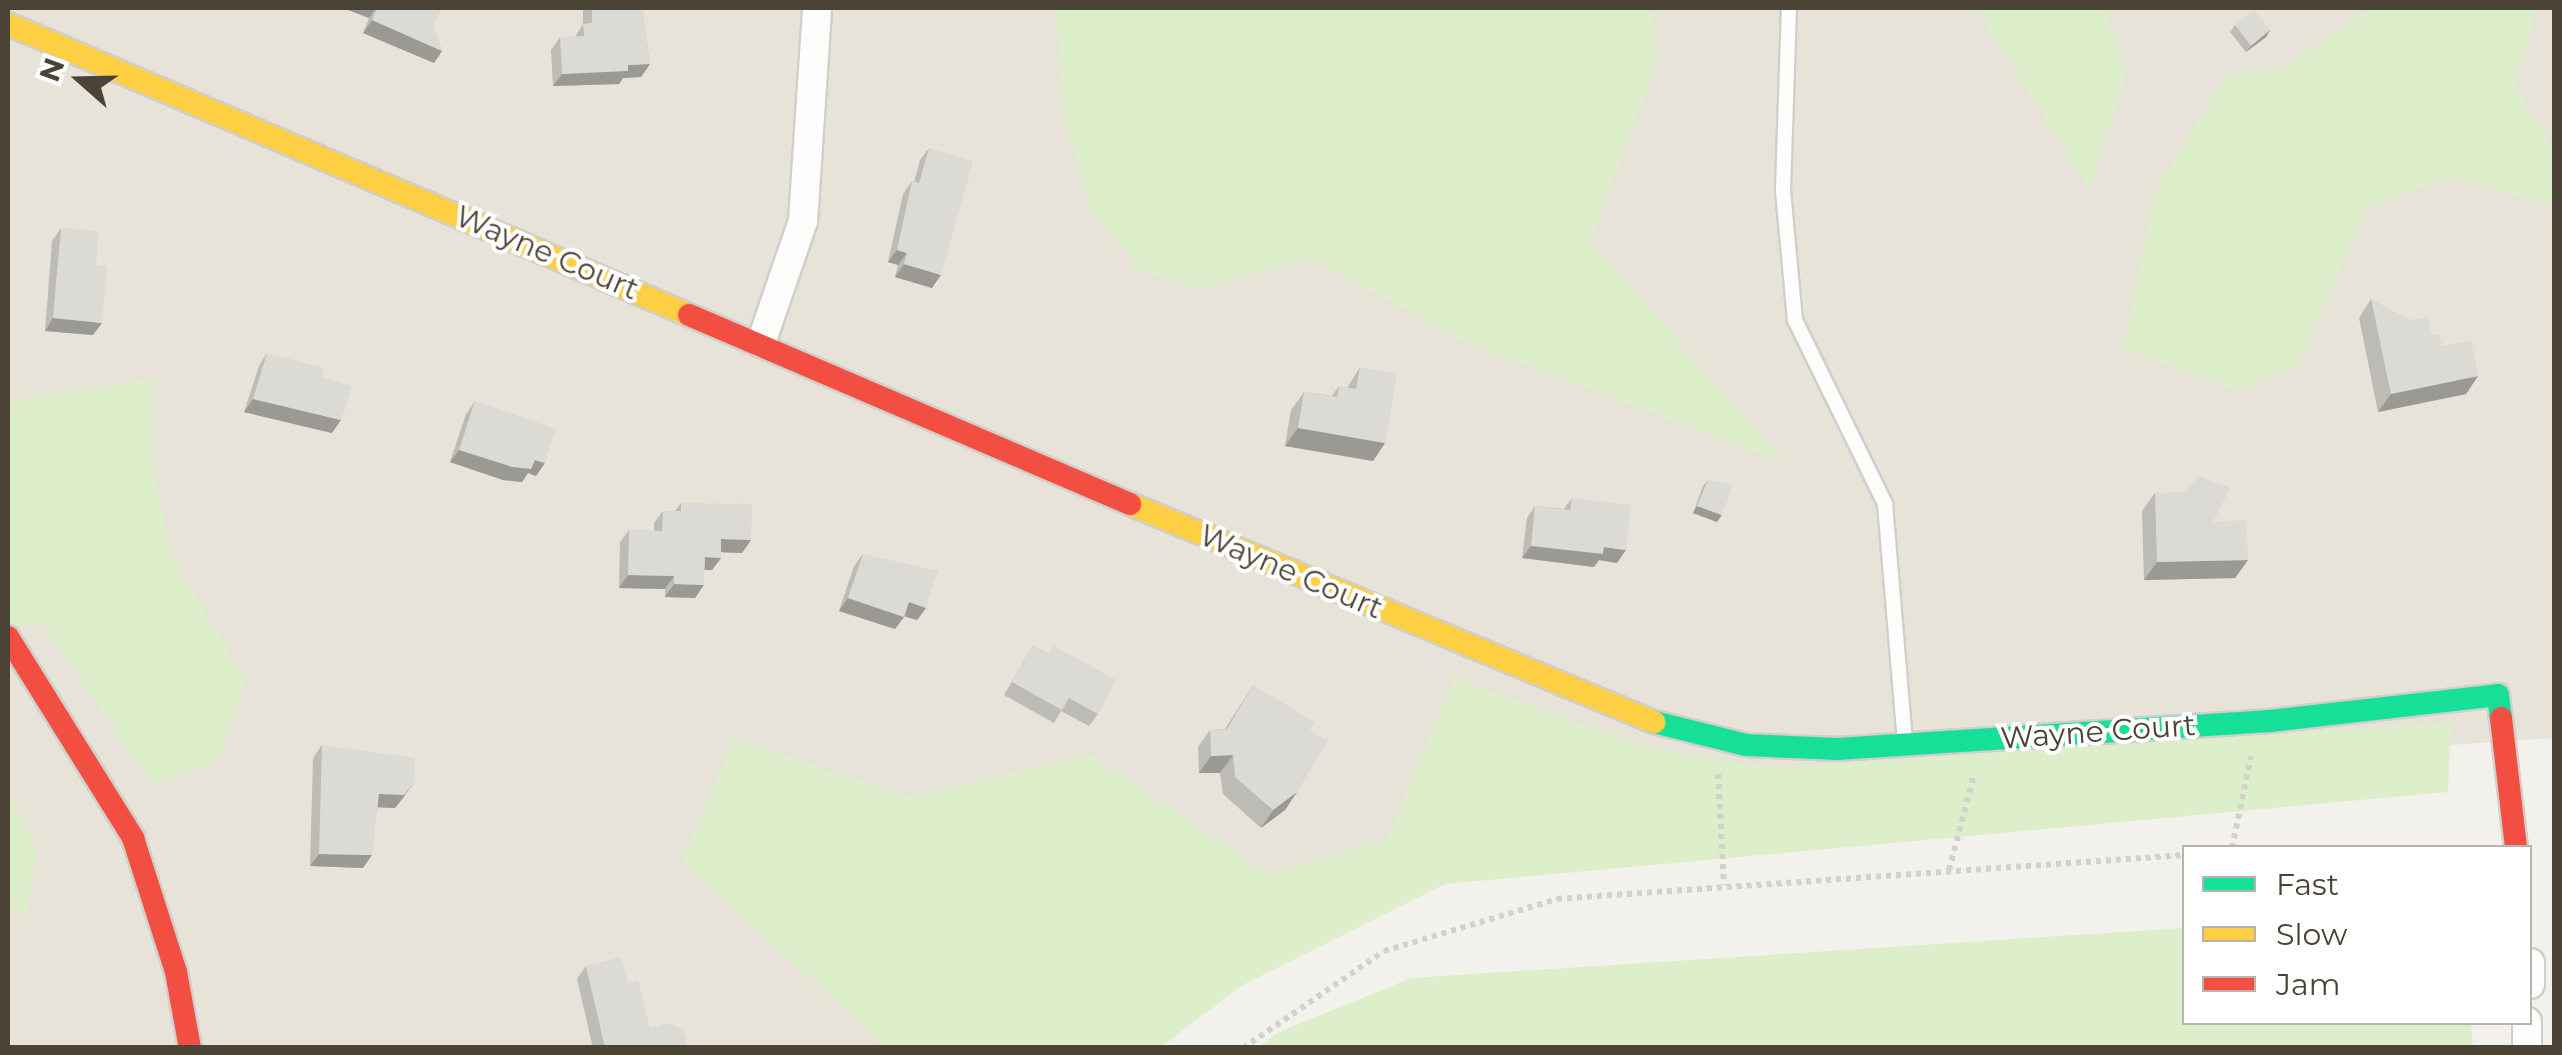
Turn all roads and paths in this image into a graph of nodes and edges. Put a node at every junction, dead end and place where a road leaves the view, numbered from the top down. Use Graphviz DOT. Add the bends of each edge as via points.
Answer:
graph roads {
  1 [pos="817,8"];
  2 [pos="1789,8"];
  3 [pos="8,24"];
  4 [pos="761,343"];
  5 [pos="8,637"];
  6 [pos="2258,722"];
  7 [pos="1716,738"];
  8 [pos="1983,739"];
  9 [pos="1905,744"];
  10 [pos="2233,845"];
  11 [pos="2516,845"];
  12 [pos="2182,855"];
  13 [pos="1948,870"];
  14 [pos="1724,886"];
  15 [pos="190,1048"];
  16 [pos="1243,1048"];
  1 -- 4 [label="street" via="804,221"];
  2 -- 9 [label="lane" via="1783,192 1795,320 1885,504"];
  3 -- 4 [label="street, Wayne Court"];
  4 -- 7 [label="street, Wayne Court" via="1514,668"];
  5 -- 15 [label="street" via="133,838 176,972"];
  6 -- 8 [label="street, Wayne Court"];
  6 -- 10 [label="path"];
  6 -- 11 [label="street, Wayne Court" via="2498,694"];
  7 -- 9 [label="street, Wayne Court" via="1836,749"];
  7 -- 14 [label="path"];
  8 -- 9 [label="street, Wayne Court"];
  8 -- 13 [label="path"];
  12 -- 13 [label="path"];
  13 -- 14 [label="path"];
  14 -- 16 [label="path" via="1558,899 1384,951"];
}
